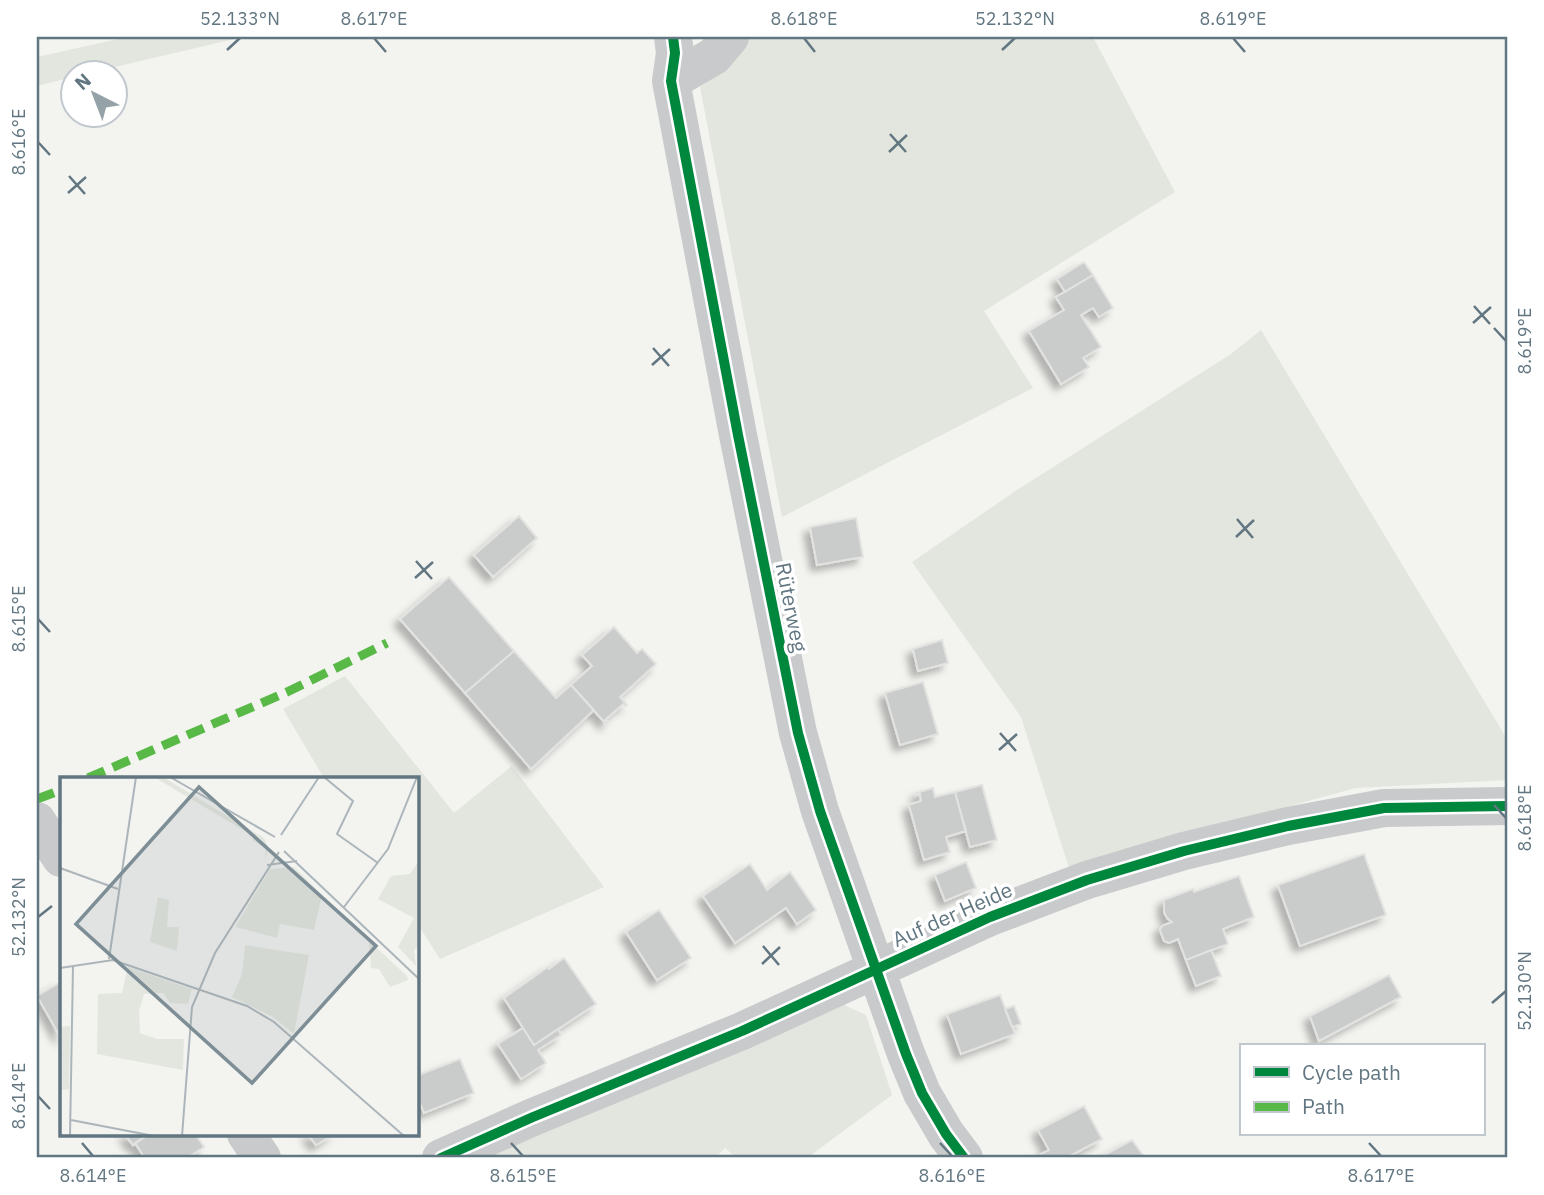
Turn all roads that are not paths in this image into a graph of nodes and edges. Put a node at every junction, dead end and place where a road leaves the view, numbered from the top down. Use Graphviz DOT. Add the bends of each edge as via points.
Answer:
graph roads {
  1 [pos="647,37"];
  2 [pos="673,37"];
  3 [pos="730,37"];
  4 [pos="671,81"];
  5 [pos="1507,806"];
  6 [pos="876,969"];
  7 [pos="247,1136"];
  8 [pos="262,1158"];
  9 [pos="441,1158"];
  10 [pos="964,1158"];
  1 -- 4 [label="street, Rüterweg"];
  2 -- 4 [label="street, Rüterweg"];
  3 -- 4 [label="street" via="714,56"];
  4 -- 6 [label="street, Rüterweg" via="798,733 820,811"];
  5 -- 6 [label="street, Auf der Heide" via="1384,808 1184,851 990,916"];
  6 -- 9 [label="street, Auf der Heide"];
  6 -- 10 [label="street, Rüterweg" via="922,1093"];
  7 -- 8 [label="street"];
}
